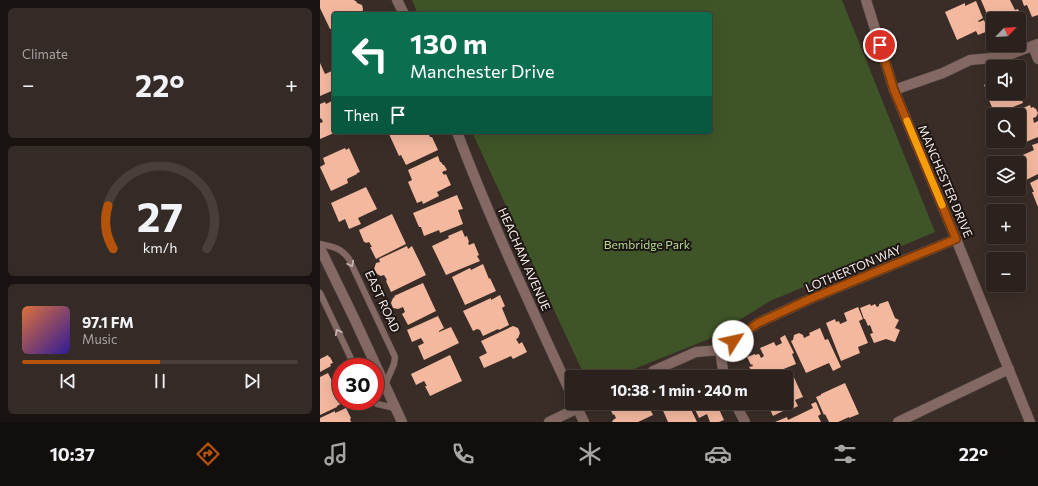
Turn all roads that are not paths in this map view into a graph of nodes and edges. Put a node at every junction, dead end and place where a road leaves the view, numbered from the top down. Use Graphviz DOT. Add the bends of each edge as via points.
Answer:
graph roads {
  1 [pos="397,0"];
  2 [pos="866,0"];
  3 [pos="403,12"];
  4 [pos="1035,45"];
  5 [pos="1038,59"];
  6 [pos="894,90"];
  7 [pos="458,134"];
  8 [pos="956,239"];
  9 [pos="320,244"];
  10 [pos="320,248"];
  11 [pos="320,293"];
  12 [pos="720,350"];
  13 [pos="351,358"];
  14 [pos="1008,369"];
  15 [pos="655,370"];
  16 [pos="723,370"];
  17 [pos="565,381"];
  18 [pos="385,385"];
  19 [pos="384,405"];
  20 [pos="396,408"];
  21 [pos="569,410"];
  22 [pos="578,410"];
  23 [pos="739,410"];
  24 [pos="402,422"];
  25 [pos="549,422"];
  26 [pos="584,422"];
  27 [pos="745,422"];
  28 [pos="898,422"];
  29 [pos="1030,422"];
  1 -- 3 [label="street"];
  2 -- 6 [label="street, MANCHESTER DRIVE"];
  4 -- 5 [label="street"];
  4 -- 6 [label="street" via="1003,57 970,60"];
  6 -- 8 [label="street, MANCHESTER DRIVE"];
  7 -- 17 [label="street, HEACHAM AVENUE" via="474,177"];
  8 -- 12 [label="street, LOTHERTON WAY" via="758,323"];
  8 -- 14 [label="street, MANCHESTER DRIVE"];
  9 -- 18 [label="lane, EAST ROAD, one-way" via="337,248 349,259 395,357"];
  10 -- 18 [label="street"];
  13 -- 11 [label="lane, one-way"];
  12 -- 15 [label="street" via="696,352"];
  12 -- 16 [label="street"];
  14 -- 28 [label="street"];
  14 -- 29 [label="street, MANCHESTER DRIVE"];
  18 -- 20 [label="street"];
  19 -- 20 [label="lane"];
  20 -- 24 [label="street"];
  21 -- 25 [label="street"];
  22 -- 26 [label="street"];
  23 -- 27 [label="street"];
}
